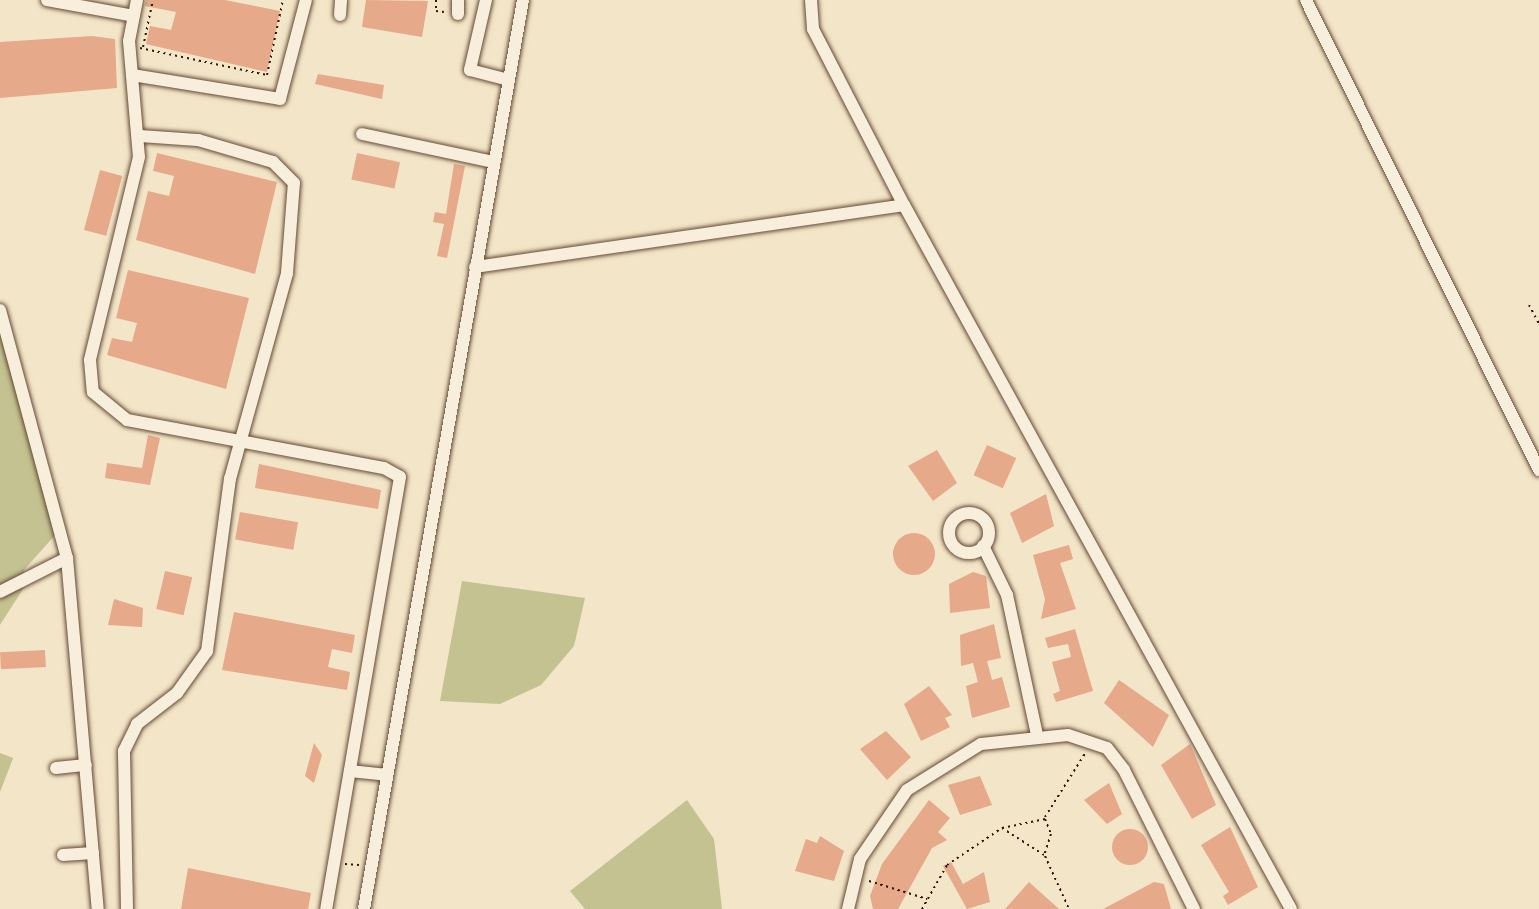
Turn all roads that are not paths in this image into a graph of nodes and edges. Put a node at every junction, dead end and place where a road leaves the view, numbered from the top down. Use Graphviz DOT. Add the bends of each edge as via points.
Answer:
graph roads {
  1 [pos="47,0"];
  2 [pos="137,0"];
  3 [pos="306,0"];
  4 [pos="341,0"];
  5 [pos="486,0"];
  6 [pos="523,0"];
  7 [pos="811,0"];
  8 [pos="1306,0"];
  9 [pos="340,15"];
  10 [pos="134,16"];
  11 [pos="132,75"];
  12 [pos="509,80"];
  13 [pos="362,134"];
  14 [pos="139,136"];
  15 [pos="494,162"];
  16 [pos="904,205"];
  17 [pos="475,267"];
  18 [pos="0,310"];
  19 [pos="242,442"];
  20 [pos="1539,470"];
  21 [pos="983,546"];
  22 [pos="67,558"];
  23 [pos="0,592"];
  24 [pos="1037,735"];
  25 [pos="86,765"];
  26 [pos="56,768"];
  27 [pos="350,771"];
  28 [pos="387,775"];
  29 [pos="93,853"];
  30 [pos="63,855"];
  31 [pos="98,909"];
  32 [pos="127,909"];
  33 [pos="326,909"];
  34 [pos="364,909"];
  35 [pos="848,909"];
  36 [pos="1194,909"];
  37 [pos="1291,909"];
  1 -- 10 [label="street"];
  2 -- 10 [label="street"];
  3 -- 11 [label="street" via="280,99"];
  4 -- 9 [label="street"];
  5 -- 12 [label="street" via="470,70"];
  6 -- 12 [label="street"];
  7 -- 16 [label="street" via="813,29"];
  8 -- 20 [label="street"];
  10 -- 11 [label="street"];
  11 -- 14 [label="street"];
  12 -- 15 [label="street"];
  13 -- 15 [label="street"];
  14 -- 19 [label="street" via="88,376 105,408 127,420"];
  14 -- 19 [label="street" via="198,140 273,162 294,183 287,273"];
  15 -- 17 [label="street"];
  16 -- 17 [label="street"];
  16 -- 37 [label="street"];
  17 -- 28 [label="street"];
  18 -- 22 [label="street"];
  19 -- 27 [label="street" via="384,468 400,477"];
  19 -- 32 [label="street" via="217,555 207,651 177,693 137,724 124,751"];
  21 -- 24 [label="street" via="1007,595"];
  22 -- 23 [label="street"];
  22 -- 25 [label="street"];
  24 -- 35 [label="street" via="981,744 889,806 856,878"];
  24 -- 36 [label="street" via="1095,744 1124,770"];
  25 -- 26 [label="street"];
  25 -- 29 [label="street"];
  27 -- 28 [label="street"];
  27 -- 33 [label="street"];
  28 -- 34 [label="street"];
  29 -- 30 [label="street"];
  29 -- 31 [label="street"];
}
